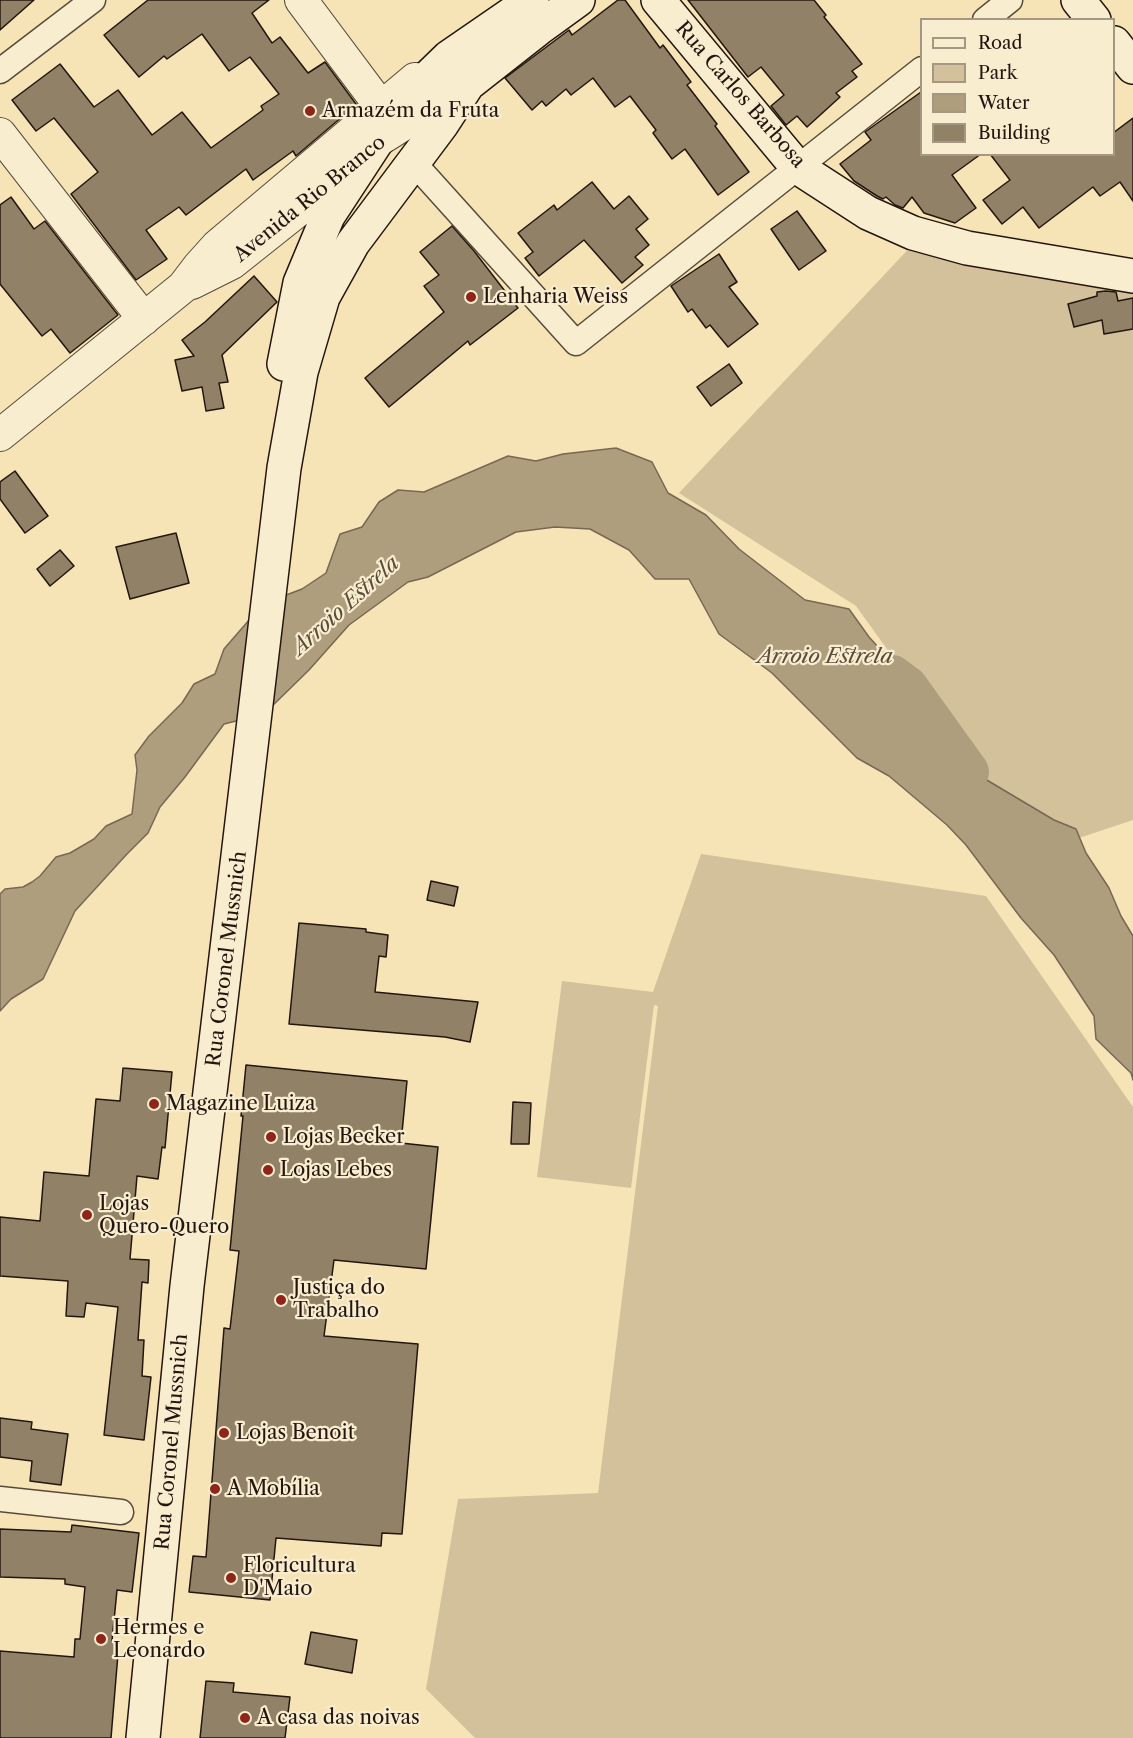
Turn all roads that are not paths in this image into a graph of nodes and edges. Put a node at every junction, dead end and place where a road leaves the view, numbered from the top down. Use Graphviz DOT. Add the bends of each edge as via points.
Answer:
graph roads {
  1 [pos="93,0"];
  2 [pos="301,0"];
  3 [pos="532,0"];
  4 [pos="578,0"];
  5 [pos="658,0"];
  6 [pos="1010,0"];
  7 [pos="1078,0"];
  8 [pos="988,18"];
  9 [pos="1092,18"];
  10 [pos="1115,45"];
  11 [pos="449,57"];
  12 [pos="1133,67"];
  13 [pos="920,70"];
  14 [pos="0,71"];
  15 [pos="468,84"];
  16 [pos="381,107"];
  17 [pos="0,134"];
  18 [pos="377,141"];
  19 [pos="413,162"];
  20 [pos="797,166"];
  21 [pos="1133,276"];
  22 [pos="183,287"];
  23 [pos="144,319"];
  24 [pos="0,435"];
  25 [pos="284,471"];
  26 [pos="0,1499"];
  27 [pos="121,1512"];
  28 [pos="143,1738"];
  1 -- 14 [label="street"];
  2 -- 16 [label="street"];
  3 -- 11 [label="main road, Avenida Rio Branco"];
  4 -- 15 [label="main road, Avenida Rio Branco"];
  5 -- 20 [label="main road, Rua Carlos Barbosa"];
  6 -- 8 [label="street"];
  7 -- 9 [label="main road"];
  10 -- 12 [label="main road"];
  11 -- 16 [label="street, Avenida Rio Branco"];
  11 -- 18 [label="main road, Rua Coronel Mussnich" via="415,90"];
  13 -- 20 [label="street"];
  15 -- 18 [label="street, Avenida Rio Branco"];
  15 -- 19 [label="main road, Rua Coronel Mussnich"];
  16 -- 22 [label="street, Avenida Rio Branco" via="217,246"];
  17 -- 23 [label="street"];
  18 -- 22 [label="street, Avenida Rio Branco" via="320,193 232,263"];
  18 -- 25 [label="main road, Rua Coronel Mussnich" via="328,216 300,283 283,367"];
  19 -- 20 [label="street" via="576,343"];
  19 -- 25 [label="main road, Rua Coronel Mussnich" via="353,243 323,297 301,372"];
  20 -- 21 [label="main road, Rua Carlos Barbosa" via="868,213 913,232 967,248"];
  22 -- 23 [label="street, Avenida Rio Branco"];
  23 -- 24 [label="street, Avenida Rio Branco"];
  25 -- 28 [label="main road, Rua Coronel Mussnich" via="187,1286"];
  26 -- 27 [label="street"];
}
